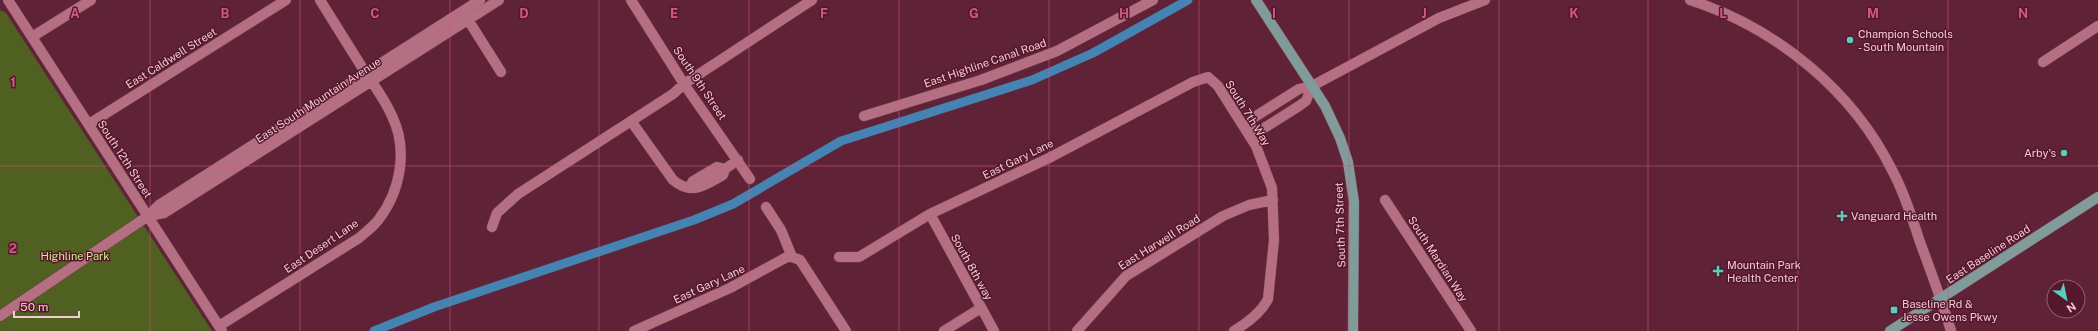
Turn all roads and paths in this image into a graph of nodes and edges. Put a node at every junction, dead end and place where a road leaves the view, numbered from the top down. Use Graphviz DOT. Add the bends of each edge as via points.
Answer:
graph roads {
  1 [pos="8,0"];
  2 [pos="91,0"];
  3 [pos="286,0"];
  4 [pos="320,0"];
  5 [pos="480,0"];
  6 [pos="499,0"];
  7 [pos="631,0"];
  8 [pos="812,0"];
  9 [pos="1153,0"];
  10 [pos="1256,0"];
  11 [pos="1485,0"];
  12 [pos="1690,0"];
  13 [pos="465,16"];
  14 [pos="2098,26"];
  15 [pos="32,37"];
  16 [pos="2043,62"];
  17 [pos="501,72"];
  18 [pos="369,77"];
  19 [pos="1208,77"];
  20 [pos="684,84"];
  21 [pos="1312,86"];
  22 [pos="1268,108"];
  23 [pos="864,116"];
  24 [pos="632,120"];
  25 [pos="1276,120"];
  26 [pos="89,124"];
  27 [pos="1247,131"];
  28 [pos="738,160"];
  29 [pos="750,179"];
  30 [pos="2098,197"];
  31 [pos="1273,200"];
  32 [pos="1385,200"];
  33 [pos="766,207"];
  34 [pos="930,214"];
  35 [pos="148,216"];
  36 [pos="492,227"];
  37 [pos="792,256"];
  38 [pos="839,257"];
  39 [pos="1940,298"];
  40 [pos="981,308"];
  41 [pos="0,316"];
  42 [pos="221,328"];
  43 [pos="634,331"];
  44 [pos="846,331"];
  45 [pos="944,331"];
  46 [pos="994,331"];
  47 [pos="1077,331"];
  48 [pos="1234,331"];
  49 [pos="1353,331"];
  50 [pos="1471,331"];
  51 [pos="1890,331"];
  52 [pos="1952,331"];
  1 -- 15 [label="street, South 12th Street"];
  2 -- 15 [label="street"];
  3 -- 26 [label="street, East Caldwell Street"];
  4 -- 18 [label="street, East Desert Lane"];
  5 -- 13 [label="street, East South Mountain Avenue"];
  6 -- 13 [label="street, East South Mountain Avenue"];
  7 -- 20 [label="street, South 9th Street"];
  8 -- 20 [label="street"];
  9 -- 23 [label="street, East Highline Canal Road" via="1057,51 981,80"];
  10 -- 21 [label="main road, South 7th Street"];
  11 -- 21 [label="street" via="1439,18"];
  12 -- 39 [label="street" via="1736,19 1784,46 1822,78 1854,112 1882,151 1900,187"];
  13 -- 17 [label="street"];
  13 -- 18 [label="street, East South Mountain Avenue"];
  14 -- 16 [label="street"];
  15 -- 26 [label="street, South 12th Street"];
  18 -- 35 [label="street, East South Mountain Avenue" via="164,213"];
  18 -- 42 [label="street, East Desert Lane" via="393,117 399,138 399,178 392,197 378,220 359,238"];
  19 -- 27 [label="street, South 7th Way" via="1218,86"];
  19 -- 34 [label="street, East Gary Lane" via="1193,82 1048,158"];
  20 -- 24 [label="street"];
  20 -- 28 [label="street, South 9th Street"];
  21 -- 22 [label="street" via="1299,89"];
  21 -- 25 [label="street" via="1306,101"];
  21 -- 49 [label="main road, South 7th Street" via="1326,106 1340,138 1352,181"];
  22 -- 25 [label="street"];
  22 -- 27 [label="street" via="1253,118"];
  24 -- 28 [label="street" via="673,180 680,186 699,189 708,178 723,175 725,168"];
  24 -- 36 [label="street" via="518,194 497,213"];
  25 -- 27 [label="street" via="1261,130"];
  26 -- 35 [label="street, South 12th Street"];
  27 -- 31 [label="street, South 7th Way" via="1263,161 1272,188"];
  28 -- 29 [label="street, South 9th Street"];
  30 -- 39 [label="main road, East Baseline Road"];
  31 -- 47 [label="street, East Harwell Road" via="1249,205 1223,216 1126,276"];
  31 -- 48 [label="street, South 7th Way" via="1273,260 1268,299 1264,306"];
  32 -- 50 [label="street, South Mardian Way"];
  33 -- 37 [label="street" via="781,230"];
  34 -- 38 [label="street, East Gary Lane" via="859,257"];
  34 -- 40 [label="street, South 8th way"];
  35 -- 41 [label="street, East South Mountain Avenue"];
  35 -- 42 [label="street, South 12th Street"];
  37 -- 43 [label="street, East Gary Lane" via="730,288"];
  37 -- 44 [label="street" via="800,260"];
  39 -- 51 [label="main road, East Baseline Road"];
  39 -- 52 [label="street"];
  40 -- 45 [label="street"];
  40 -- 46 [label="street, South 8th way"];
}
